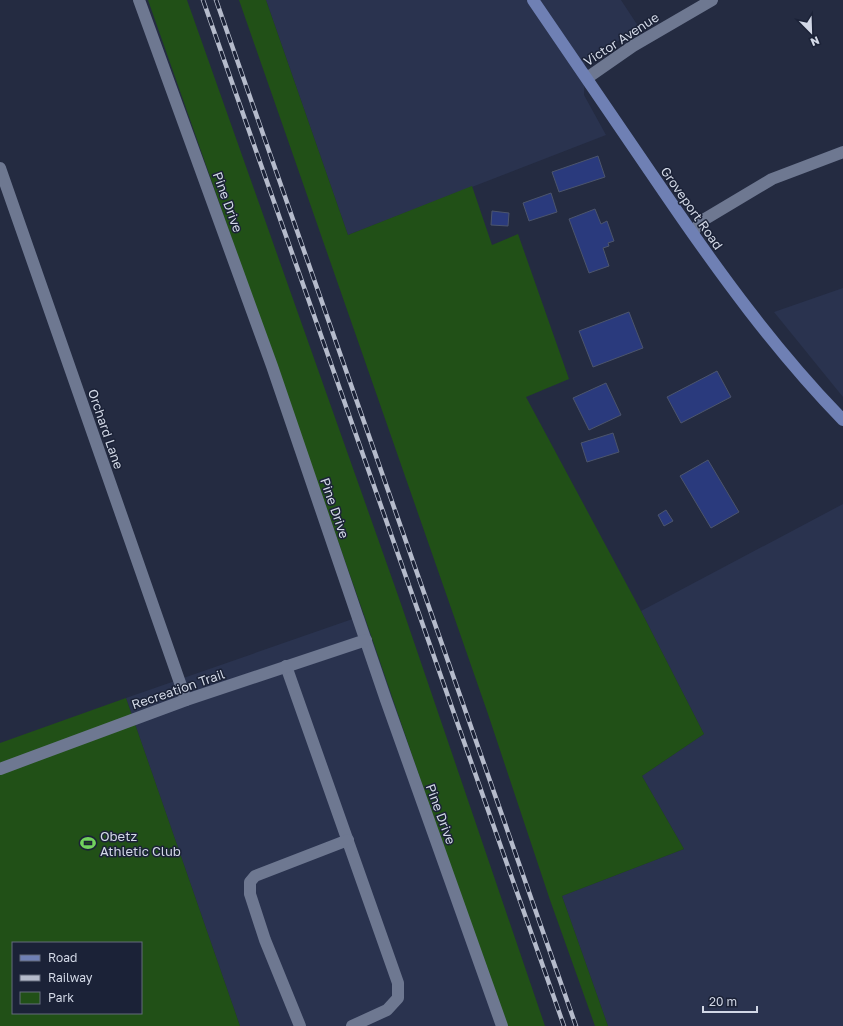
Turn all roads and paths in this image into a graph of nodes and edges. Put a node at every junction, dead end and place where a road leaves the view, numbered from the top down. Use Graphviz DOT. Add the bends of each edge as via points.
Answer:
graph roads {
  1 [pos="139,0"];
  2 [pos="533,0"];
  3 [pos="712,0"];
  4 [pos="587,78"];
  5 [pos="843,152"];
  6 [pos="0,168"];
  7 [pos="692,232"];
  8 [pos="843,420"];
  9 [pos="366,640"];
  10 [pos="286,666"];
  11 [pos="186,700"];
  12 [pos="0,769"];
  13 [pos="348,840"];
  14 [pos="300,1026"];
  15 [pos="352,1026"];
  16 [pos="502,1026"];
  1 -- 9 [label="street, Pine Drive" via="272,366"];
  2 -- 4 [label="main road, Groveport Road"];
  3 -- 4 [label="street, Victor Avenue" via="633,46"];
  4 -- 7 [label="main road, Groveport Road"];
  5 -- 7 [label="street" via="772,179 705,219"];
  6 -- 11 [label="street, Orchard Lane"];
  7 -- 8 [label="main road, Groveport Road" via="756,321"];
  9 -- 10 [label="street, Recreation Trail"];
  9 -- 16 [label="street, Pine Drive"];
  10 -- 11 [label="street, Recreation Trail"];
  10 -- 13 [label="street"];
  11 -- 12 [label="street, Recreation Trail"];
  13 -- 14 [label="street" via="255,876 250,882 250,894 263,933"];
  13 -- 15 [label="street" via="398,983 398,998 387,1010"];
}
